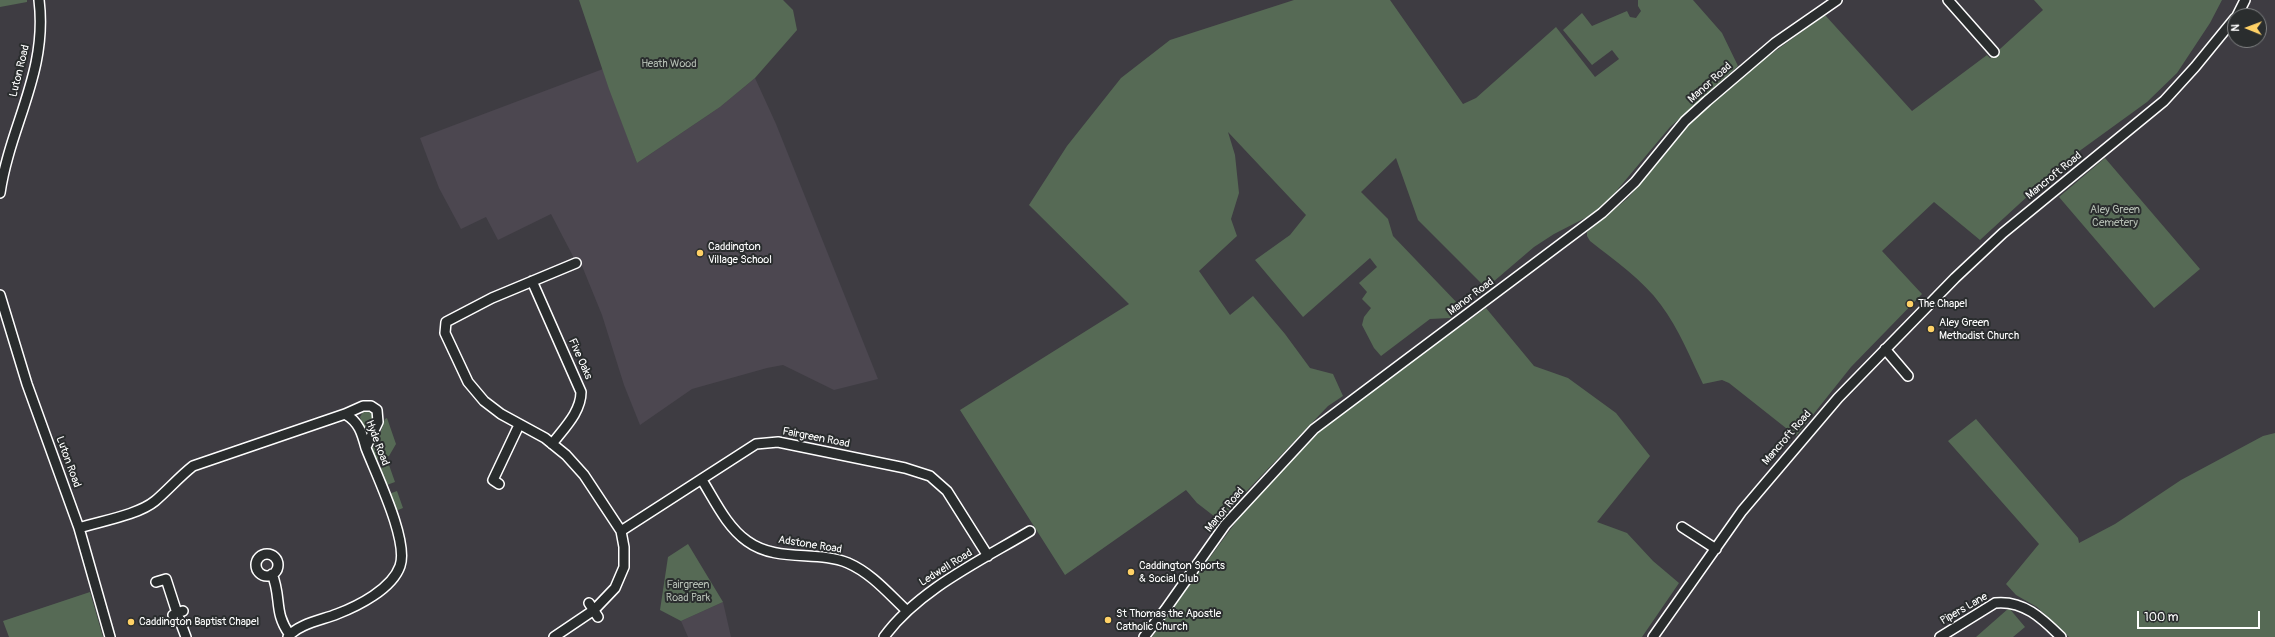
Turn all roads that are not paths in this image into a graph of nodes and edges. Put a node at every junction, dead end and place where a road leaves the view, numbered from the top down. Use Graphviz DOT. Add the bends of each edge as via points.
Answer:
graph roads {
  1 [pos="39,0"];
  2 [pos="1837,0"];
  3 [pos="1948,0"];
  4 [pos="2227,28"];
  5 [pos="1994,52"];
  6 [pos="0,193"];
  7 [pos="576,263"];
  8 [pos="532,281"];
  9 [pos="0,296"];
  10 [pos="437,318"];
  11 [pos="446,322"];
  12 [pos="1885,349"];
  13 [pos="1908,376"];
  14 [pos="345,414"];
  15 [pos="519,425"];
  16 [pos="552,444"];
  17 [pos="366,448"];
  18 [pos="702,480"];
  19 [pos="493,481"];
  20 [pos="1682,527"];
  21 [pos="79,528"];
  22 [pos="621,531"];
  23 [pos="1030,531"];
  24 [pos="1716,549"];
  25 [pos="988,556"];
  26 [pos="272,574"];
  27 [pos="156,582"];
  28 [pos="906,610"];
  29 [pos="289,636"];
  30 [pos="110,637"];
  31 [pos="186,637"];
  32 [pos="554,637"];
  33 [pos="884,637"];
  34 [pos="1144,637"];
  35 [pos="1653,637"];
  36 [pos="1940,637"];
  37 [pos="2061,637"];
  1 -- 6 [label="street, Luton Road" via="42,22 38,59"];
  2 -- 34 [label="street, Manor Road" via="1775,44 1707,101 1685,122 1635,182 1602,213 1314,429 1225,525 1166,610"];
  3 -- 5 [label="street"];
  4 -- 12 [label="street, Mancroft Road" via="2164,101 2003,233 1954,278"];
  7 -- 8 [label="street"];
  8 -- 11 [label="street"];
  8 -- 16 [label="street, Five Oaks" via="582,392 578,409"];
  9 -- 21 [label="street, Luton Road" via="26,384"];
  10 -- 11 [label="street"];
  11 -- 15 [label="street" via="445,333 468,382 484,401"];
  12 -- 13 [label="street"];
  12 -- 24 [label="street, Mancroft Road" via="1838,398 1767,480"];
  14 -- 17 [label="street, Hyde Road" via="354,419 362,433"];
  14 -- 17 [label="street" via="363,406 371,406 376,410 378,422"];
  14 -- 21 [label="street" via="193,466 154,502 140,509"];
  15 -- 16 [label="street"];
  15 -- 19 [label="street"];
  16 -- 22 [label="street" via="584,475"];
  17 -- 29 [label="street, Hyde Road" via="401,542 400,566 380,591 364,602 301,627"];
  18 -- 22 [label="street, Fairgreen Road"];
  18 -- 25 [label="street, Fairgreen Road" via="756,444 778,442 905,468 930,476 948,491"];
  18 -- 28 [label="street, Adstone Road" via="734,530 748,542 796,557 828,558 846,562 867,573"];
  20 -- 24 [label="street"];
  21 -- 30 [label="street, Luton Road"];
  22 -- 32 [label="street" via="624,567 615,588 594,610"];
  23 -- 25 [label="street, Ledwell Road"];
  24 -- 35 [label="street, Mancroft Road"];
  25 -- 28 [label="street, Ledwell Road"];
  26 -- 29 [label="street" via="277,587 278,615"];
  27 -- 31 [label="street" via="170,578 177,613"];
  28 -- 33 [label="street, Ledwell Road"];
  36 -- 37 [label="street, Pipers Lane" via="1995,603 2002,602 2018,605 2035,613"];
}
